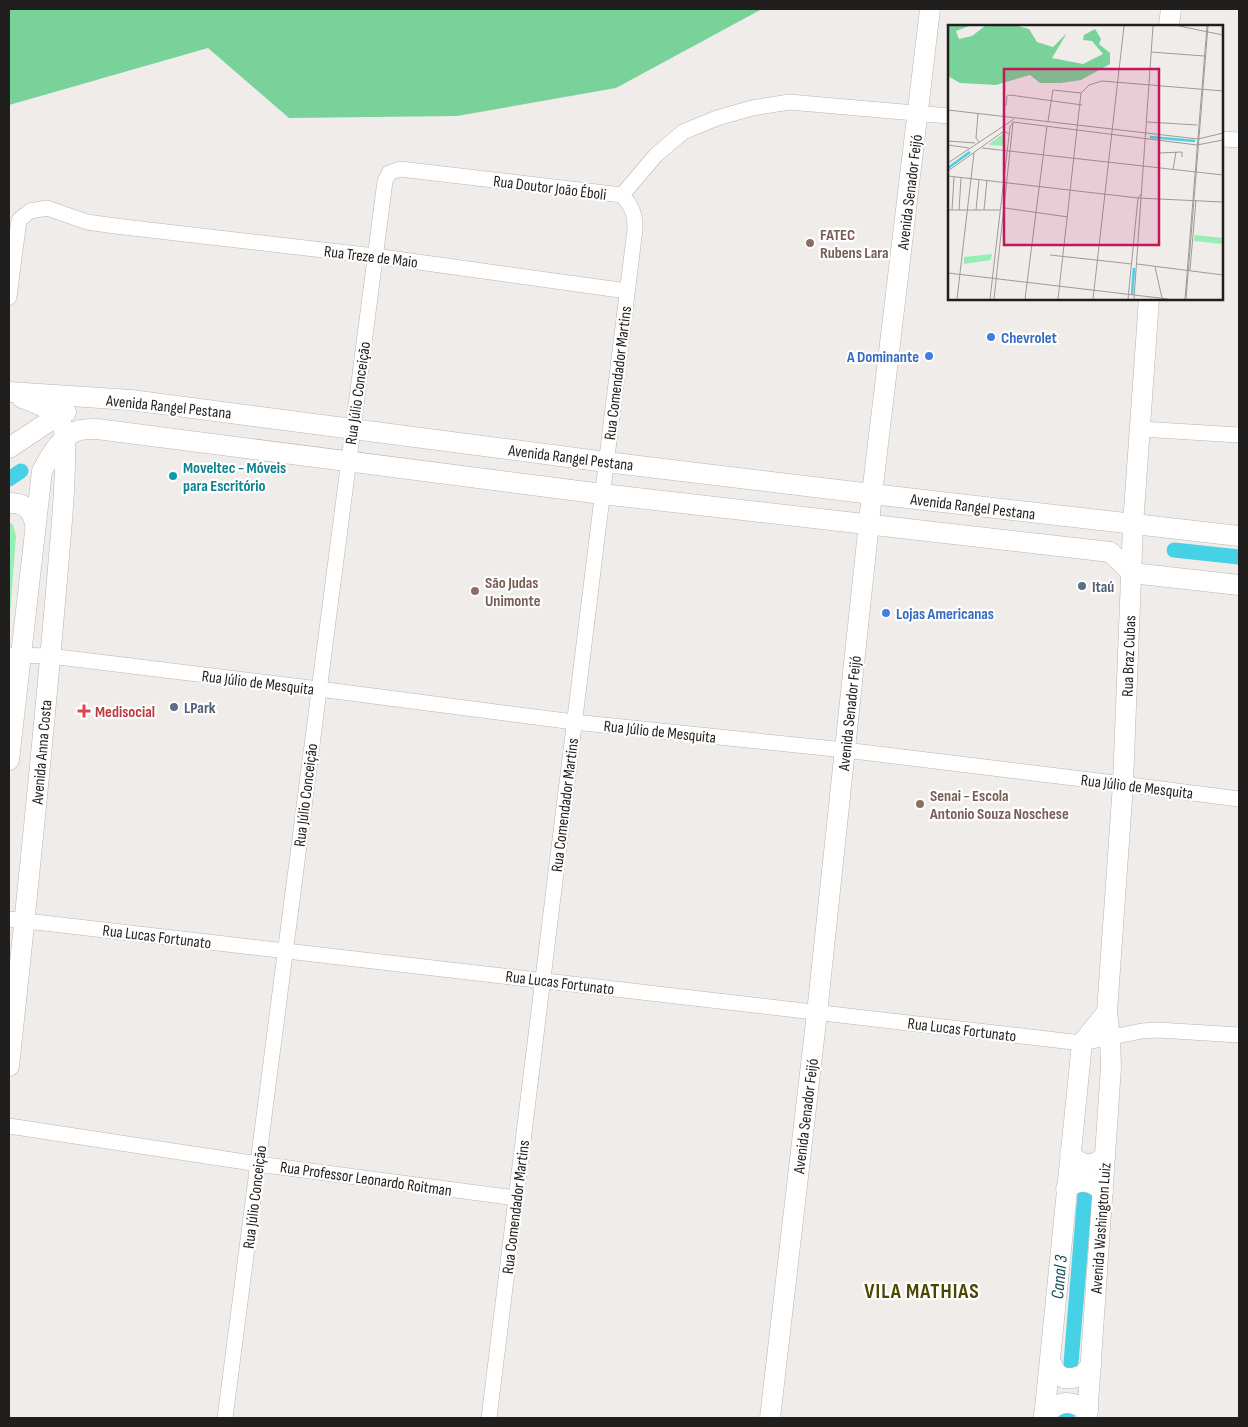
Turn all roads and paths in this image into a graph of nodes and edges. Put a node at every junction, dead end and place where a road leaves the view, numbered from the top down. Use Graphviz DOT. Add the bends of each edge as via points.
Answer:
graph roads {
  1 [pos="930,9"];
  2 [pos="1171,9"];
  3 [pos="1169,25"];
  4 [pos="919,114"];
  5 [pos="948,116"];
  6 [pos="1223,139"];
  7 [pos="1239,140"];
  8 [pos="389,173"];
  9 [pos="622,195"];
  10 [pos="375,256"];
  11 [pos="627,291"];
  12 [pos="9,297"];
  13 [pos="1149,300"];
  14 [pos="9,392"];
  15 [pos="117,400"];
  16 [pos="56,417"];
  17 [pos="352,429"];
  18 [pos="1140,429"];
  19 [pos="32,433"];
  20 [pos="1239,435"];
  21 [pos="67,440"];
  22 [pos="9,448"];
  23 [pos="348,461"];
  24 [pos="606,462"];
  25 [pos="602,494"];
  26 [pos="872,494"];
  27 [pos="9,503"];
  28 [pos="36,524"];
  29 [pos="1133,524"];
  30 [pos="869,525"];
  31 [pos="1239,536"];
  32 [pos="1132,573"];
  33 [pos="1239,584"];
  34 [pos="15,648"];
  35 [pos="50,656"];
  36 [pos="319,689"];
  37 [pos="574,722"];
  38 [pos="846,750"];
  39 [pos="9,760"];
  40 [pos="1123,784"];
  41 [pos="1239,799"];
  42 [pos="17,919"];
  43 [pos="285,951"];
  44 [pos="543,980"];
  45 [pos="817,1012"];
  46 [pos="1107,1012"];
  47 [pos="1239,1035"];
  48 [pos="1110,1037"];
  49 [pos="1082,1043"];
  50 [pos="9,1066"];
  51 [pos="9,1126"];
  52 [pos="1070,1153"];
  53 [pos="1105,1156"];
  54 [pos="258,1164"];
  55 [pos="1066,1189"];
  56 [pos="1103,1192"];
  57 [pos="516,1198"];
  58 [pos="1050,1361"];
  59 [pos="1091,1366"];
  60 [pos="1088,1414"];
  61 [pos="1044,1416"];
  62 [pos="226,1418"];
  63 [pos="489,1418"];
  64 [pos="770,1418"];
  1 -- 4 [label="main road, Avenida Senador Feijó"];
  2 -- 3 [label="main road"];
  4 -- 5 [label="street, Rua Doutor João Éboli"];
  4 -- 9 [label="street, Rua Doutor João Éboli" via="789,102 726,115 683,132 656,155"];
  4 -- 26 [label="main road, Avenida Senador Feijó"];
  6 -- 7 [label="street"];
  8 -- 9 [label="street, Rua Doutor João Éboli" via="400,169"];
  8 -- 10 [label="street, Rua Júlio Conceição" via="385,181"];
  9 -- 11 [label="street, Rua Comendador Martins" via="633,210 635,222"];
  10 -- 11 [label="street, Rua Treze de Maio"];
  10 -- 12 [label="street, Rua Treze de Maio" via="114,226 87,222 47,208 30,211 19,220"];
  10 -- 17 [label="street, Rua Júlio Conceição"];
  11 -- 24 [label="street, Rua Comendador Martins"];
  13 -- 18 [label="main road, Rua Braz Cubas"];
  14 -- 15 [label="main road, Avenida Rangel Pestana"];
  14 -- 16 [label="main road" via="38,404"];
  15 -- 16 [label="main road" via="89,404"];
  15 -- 17 [label="main road, Avenida Rangel Pestana"];
  16 -- 19 [label="main road"];
  16 -- 21 [label="main road"];
  17 -- 23 [label="street, Rua Júlio Conceição"];
  17 -- 24 [label="main road, Avenida Rangel Pestana"];
  18 -- 20 [label="street"];
  18 -- 29 [label="main road, Rua Braz Cubas"];
  19 -- 21 [label="main road" via="42,440"];
  19 -- 22 [label="main road"];
  21 -- 23 [label="main road, Avenida Rangel Pestana" via="97,429"];
  21 -- 28 [label="main road, Avenida Anna Costa" via="42,471"];
  21 -- 35 [label="main road, Avenida Anna Costa"];
  23 -- 25 [label="main road, Avenida Rangel Pestana"];
  23 -- 36 [label="street, Rua Júlio Conceição"];
  24 -- 25 [label="street, Rua Comendador Martins"];
  24 -- 26 [label="main road, Avenida Rangel Pestana"];
  25 -- 30 [label="main road, Avenida Rangel Pestana"];
  25 -- 37 [label="street, Rua Comendador Martins"];
  26 -- 29 [label="main road, Avenida Rangel Pestana"];
  26 -- 30 [label="main road, Avenida Senador Feijó"];
  27 -- 28 [label="main road" via="25,506"];
  28 -- 34 [label="main road, Avenida Anna Costa"];
  29 -- 31 [label="main road, Avenida Rangel Pestana"];
  29 -- 32 [label="main road, Rua Braz Cubas"];
  30 -- 32 [label="main road, Avenida Rangel Pestana" via="1110,552"];
  30 -- 38 [label="main road, Avenida Senador Feijó"];
  32 -- 33 [label="main road"];
  32 -- 40 [label="main road, Rua Braz Cubas"];
  34 -- 35 [label="street, Rua Júlio de Mesquita"];
  34 -- 39 [label="main road, Avenida Anna Costa"];
  35 -- 36 [label="street, Rua Júlio de Mesquita"];
  35 -- 42 [label="main road, Avenida Anna Costa"];
  36 -- 37 [label="street, Rua Júlio de Mesquita"];
  36 -- 43 [label="street, Rua Júlio Conceição"];
  37 -- 38 [label="street, Rua Júlio de Mesquita"];
  37 -- 44 [label="street, Rua Comendador Martins"];
  38 -- 40 [label="street, Rua Júlio de Mesquita"];
  38 -- 45 [label="main road, Avenida Senador Feijó"];
  40 -- 41 [label="street, Rua Júlio de Mesquita"];
  40 -- 46 [label="main road, Rua Braz Cubas"];
  42 -- 43 [label="street, Rua Lucas Fortunato"];
  42 -- 50 [label="main road, Avenida Anna Costa"];
  43 -- 44 [label="street, Rua Lucas Fortunato"];
  43 -- 54 [label="street, Rua Júlio Conceição"];
  44 -- 45 [label="street, Rua Lucas Fortunato"];
  44 -- 57 [label="street, Rua Comendador Martins"];
  45 -- 49 [label="street, Rua Lucas Fortunato"];
  45 -- 64 [label="main road, Avenida Senador Feijó"];
  46 -- 48 [label="main road, Rua Braz Cubas"];
  46 -- 49 [label="main road"];
  47 -- 48 [label="street, Rua Lucas Fortunato" via="1158,1030"];
  48 -- 49 [label="street, Rua Lucas Fortunato"];
  48 -- 53 [label="main road, Avenida Washington Luiz"];
  49 -- 52 [label="main road"];
  51 -- 54 [label="street, Rua Professor Leonardo Roitman"];
  52 -- 53 [label="main road" via="1088,1165 1098,1163"];
  52 -- 55 [label="main road"];
  53 -- 56 [label="main road, Avenida Washington Luiz"];
  54 -- 57 [label="street, Rua Professor Leonardo Roitman"];
  54 -- 62 [label="street, Rua Júlio Conceição"];
  55 -- 56 [label="main road" via="1085,1181 1095,1184"];
  55 -- 58 [label="main road"];
  56 -- 59 [label="main road, Avenida Washington Luiz"];
  57 -- 63 [label="street, Rua Comendador Martins"];
  58 -- 59 [label="main road" via="1056,1373 1064,1378 1083,1374"];
  58 -- 61 [label="main road"];
  59 -- 60 [label="main road, Avenida Washington Luiz"];
  60 -- 61 [label="main road" via="1076,1404 1064,1402"];
}
